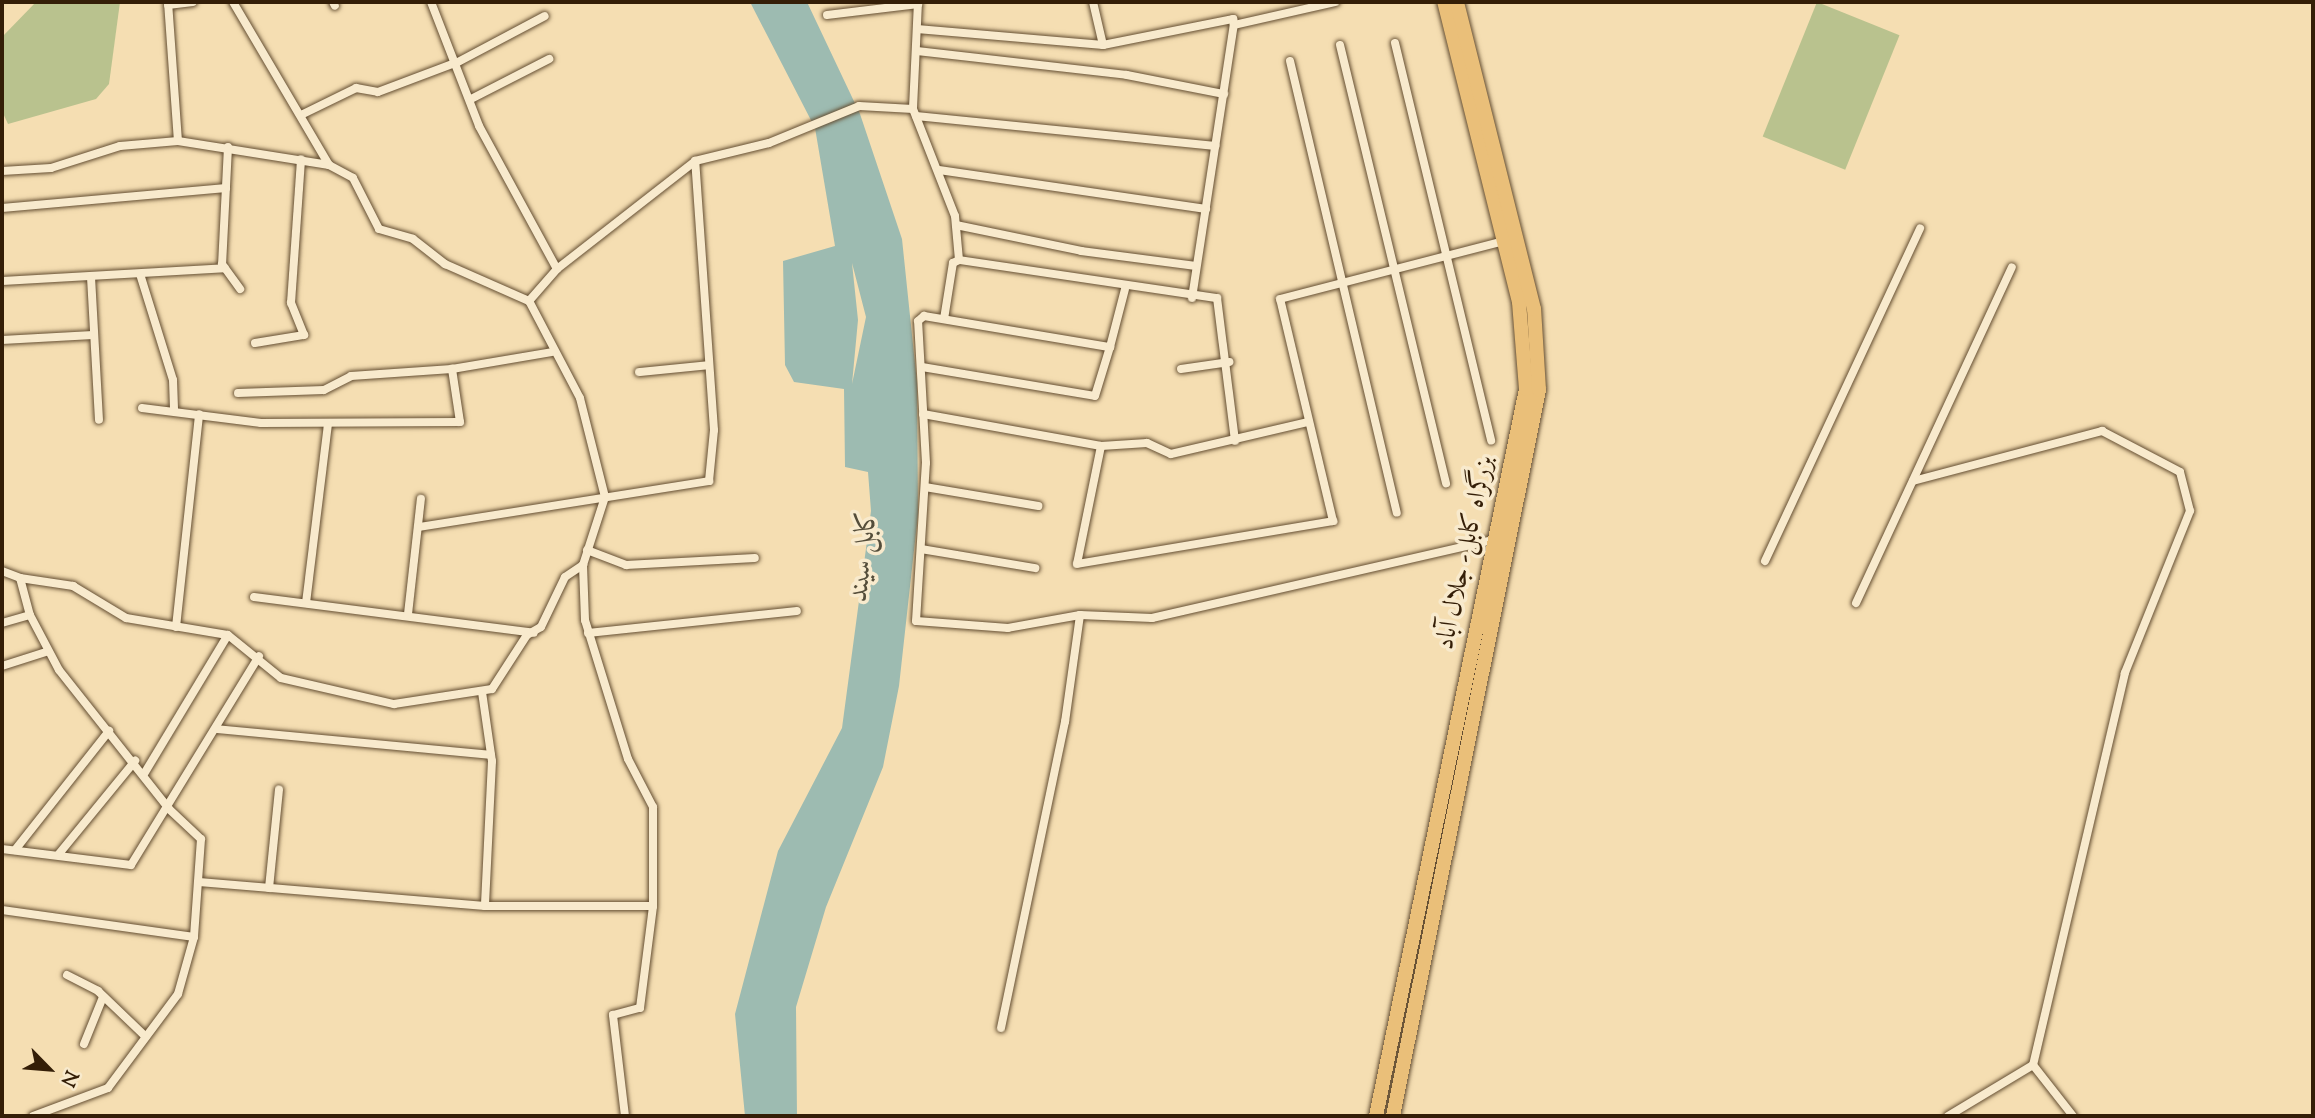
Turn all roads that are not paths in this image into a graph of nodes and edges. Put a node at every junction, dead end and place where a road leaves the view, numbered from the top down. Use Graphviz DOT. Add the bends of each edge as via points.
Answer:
graph roads {
  1 [pos="193,2"];
  2 [pos="233,2"];
  3 [pos="431,2"];
  4 [pos="1093,2"];
  5 [pos="1335,2"];
  6 [pos="1444,2"];
  7 [pos="1457,2"];
  8 [pos="168,3"];
  9 [pos="918,3"];
  10 [pos="827,15"];
  11 [pos="545,16"];
  12 [pos="1234,25"];
  13 [pos="917,29"];
  14 [pos="1395,43"];
  15 [pos="1103,45"];
  16 [pos="1340,45"];
  17 [pos="917,51"];
  18 [pos="549,59"];
  19 [pos="1290,61"];
  20 [pos="458,62"];
  21 [pos="1224,94"];
  22 [pos="471,99"];
  23 [pos="915,112"];
  24 [pos="303,114"];
  25 [pos="178,141"];
  26 [pos="1216,145"];
  27 [pos="228,147"];
  28 [pos="301,159"];
  29 [pos="695,160"];
  30 [pos="329,165"];
  31 [pos="939,170"];
  32 [pos="2,171"];
  33 [pos="226,188"];
  34 [pos="2,208"];
  35 [pos="1206,209"];
  36 [pos="956,225"];
  37 [pos="1920,228"];
  38 [pos="1505,241"];
  39 [pos="1442,256"];
  40 [pos="960,260"];
  41 [pos="1196,265"];
  42 [pos="2012,267"];
  43 [pos="225,268"];
  44 [pos="557,269"];
  45 [pos="1393,270"];
  46 [pos="140,274"];
  47 [pos="91,277"];
  48 [pos="2,281"];
  49 [pos="1340,285"];
  50 [pos="240,289"];
  51 [pos="1125,289"];
  52 [pos="1192,298"];
  53 [pos="529,301"];
  54 [pos="944,319"];
  55 [pos="93,335"];
  56 [pos="2,340"];
  57 [pos="255,343"];
  58 [pos="1110,347"];
  59 [pos="552,352"];
  60 [pos="1229,362"];
  61 [pos="709,365"];
  62 [pos="922,367"];
  63 [pos="452,369"];
  64 [pos="1181,369"];
  65 [pos="639,372"];
  66 [pos="238,393"];
  67 [pos="142,408"];
  68 [pos="174,411"];
  69 [pos="199,414"];
  70 [pos="923,414"];
  71 [pos="99,420"];
  72 [pos="1307,422"];
  73 [pos="328,423"];
  74 [pos="1235,441"];
  75 [pos="1490,441"];
  76 [pos="1101,446"];
  77 [pos="1913,481"];
  78 [pos="1446,484"];
  79 [pos="925,487"];
  80 [pos="605,497"];
  81 [pos="421,499"];
  82 [pos="1038,506"];
  83 [pos="1397,512"];
  84 [pos="419,527"];
  85 [pos="1492,540"];
  86 [pos="587,550"];
  87 [pos="921,550"];
  88 [pos="755,558"];
  89 [pos="1765,561"];
  90 [pos="583,565"];
  91 [pos="1035,568"];
  92 [pos="2,571"];
  93 [pos="20,578"];
  94 [pos="254,597"];
  95 [pos="306,603"];
  96 [pos="1856,603"];
  97 [pos="797,611"];
  98 [pos="408,614"];
  99 [pos="30,615"];
  100 [pos="1080,615"];
  101 [pos="2,622"];
  102 [pos="176,627"];
  103 [pos="534,633"];
  104 [pos="588,633"];
  105 [pos="228,635"];
  106 [pos="46,652"];
  107 [pos="259,656"];
  108 [pos="2,666"];
  109 [pos="482,692"];
  110 [pos="216,729"];
  111 [pos="109,730"];
  112 [pos="491,755"];
  113 [pos="135,761"];
  114 [pos="144,774"];
  115 [pos="279,790"];
  116 [pos="169,809"];
  117 [pos="2,849"];
  118 [pos="15,850"];
  119 [pos="58,855"];
  120 [pos="1430,855"];
  121 [pos="1445,856"];
  122 [pos="199,882"];
  123 [pos="269,887"];
  124 [pos="485,906"];
  125 [pos="653,906"];
  126 [pos="2,910"];
  127 [pos="194,937"];
  128 [pos="66,975"];
  129 [pos="103,997"];
  130 [pos="1002,1028"];
  131 [pos="146,1037"];
  132 [pos="84,1044"];
  133 [pos="2033,1065"];
  134 [pos="33,1116"];
  135 [pos="625,1116"];
  136 [pos="1376,1116"];
  137 [pos="1392,1116"];
  138 [pos="1948,1116"];
  139 [pos="2073,1116"];
  1 -- 8 [label="street"];
  2 -- 24 [label="street"];
  3 -- 20 [label="street"];
  4 -- 15 [label="street"];
  5 -- 12 [label="street"];
  6 -- 38 [label="highway, بزرگراه کابل- جلال آباد"];
  7 -- 121 [label="highway, بزرگراه کابل- جلال آباد" via="1541,352 1507,563"];
  8 -- 25 [label="street"];
  9 -- 10 [label="street"];
  9 -- 13 [label="street"];
  11 -- 20 [label="street"];
  12 -- 15 [label="street" via="1233,19"];
  12 -- 21 [label="street"];
  13 -- 15 [label="street"];
  13 -- 17 [label="street"];
  14 -- 39 [label="street"];
  16 -- 45 [label="street"];
  17 -- 21 [label="street" via="1126,75"];
  17 -- 23 [label="street"];
  18 -- 22 [label="street"];
  19 -- 49 [label="street"];
  20 -- 22 [label="street"];
  20 -- 24 [label="street" via="378,92 356,88"];
  21 -- 26 [label="street"];
  22 -- 44 [label="street" via="520,209"];
  23 -- 26 [label="street"];
  23 -- 29 [label="street" via="859,106 806,123 769,143"];
  23 -- 31 [label="street"];
  24 -- 30 [label="street"];
  25 -- 27 [label="street"];
  25 -- 32 [label="street" via="120,146 51,168"];
  26 -- 35 [label="street"];
  27 -- 28 [label="street"];
  27 -- 33 [label="street"];
  28 -- 30 [label="street"];
  28 -- 57 [label="street" via="291,303 304,335"];
  29 -- 44 [label="street"];
  29 -- 61 [label="street"];
  30 -- 53 [label="street" via="353,178 379,229 413,239 445,264"];
  31 -- 35 [label="street"];
  31 -- 36 [label="street"];
  33 -- 34 [label="street"];
  33 -- 43 [label="street"];
  35 -- 41 [label="street"];
  36 -- 40 [label="street"];
  36 -- 41 [label="street" via="1081,251"];
  37 -- 89 [label="street"];
  38 -- 39 [label="street"];
  38 -- 85 [label="highway, بزرگراه کابل- جلال آباد" via="1524,336 1526,389"];
  39 -- 45 [label="street"];
  39 -- 75 [label="street"];
  40 -- 51 [label="street"];
  40 -- 54 [label="street" via="953,263"];
  41 -- 52 [label="street"];
  42 -- 77 [label="street"];
  43 -- 46 [label="street"];
  43 -- 50 [label="street"];
  44 -- 53 [label="street"];
  45 -- 49 [label="street"];
  45 -- 78 [label="street"];
  46 -- 47 [label="street"];
  46 -- 68 [label="street" via="173,380"];
  47 -- 48 [label="street"];
  47 -- 55 [label="street"];
  49 -- 72 [label="street" via="1280,299"];
  49 -- 83 [label="street"];
  51 -- 52 [label="street"];
  51 -- 58 [label="street"];
  52 -- 60 [label="street" via="1220,303"];
  53 -- 59 [label="street"];
  54 -- 58 [label="street"];
  54 -- 62 [label="street" via="919,317"];
  55 -- 56 [label="street"];
  55 -- 71 [label="street"];
  58 -- 62 [label="street" via="1096,396"];
  59 -- 63 [label="street"];
  59 -- 80 [label="street" via="580,398"];
  60 -- 64 [label="street"];
  60 -- 74 [label="street"];
  61 -- 65 [label="street"];
  61 -- 80 [label="street" via="714,430 709,481"];
  62 -- 70 [label="street"];
  63 -- 66 [label="street" via="351,376 324,390"];
  63 -- 73 [label="street" via="463,421"];
  67 -- 68 [label="street"];
  68 -- 69 [label="street"];
  69 -- 73 [label="street" via="212,420"];
  69 -- 102 [label="street"];
  70 -- 76 [label="street"];
  70 -- 79 [label="street"];
  72 -- 74 [label="street"];
  72 -- 76 [label="street" via="1333,521 1077,564"];
  73 -- 95 [label="street"];
  74 -- 76 [label="street" via="1171,454 1147,443"];
  77 -- 96 [label="street"];
  77 -- 133 [label="street" via="2102,431 2180,472 2190,511 2125,673"];
  79 -- 82 [label="street"];
  79 -- 87 [label="street"];
  80 -- 84 [label="street"];
  80 -- 86 [label="street"];
  81 -- 84 [label="street"];
  84 -- 98 [label="street"];
  85 -- 100 [label="street" via="1152,618"];
  85 -- 120 [label="highway, بزرگراه کابل- جلال آباد"];
  86 -- 88 [label="street" via="626,565"];
  86 -- 90 [label="street"];
  87 -- 91 [label="street"];
  87 -- 100 [label="street" via="916,621 1008,628"];
  90 -- 103 [label="street" via="565,577"];
  90 -- 104 [label="street"];
  92 -- 93 [label="street"];
  93 -- 99 [label="street"];
  93 -- 102 [label="street" via="73,586 126,618"];
  94 -- 95 [label="street"];
  95 -- 98 [label="street"];
  97 -- 104 [label="street"];
  98 -- 103 [label="street"];
  99 -- 101 [label="street"];
  99 -- 106 [label="street"];
  100 -- 130 [label="street" via="1065,722"];
  102 -- 105 [label="street"];
  103 -- 109 [label="street" via="520,643 500,681"];
  104 -- 125 [label="street" via="628,759 653,807"];
  105 -- 107 [label="street"];
  105 -- 114 [label="street"];
  106 -- 108 [label="street"];
  106 -- 111 [label="street"];
  107 -- 109 [label="street" via="281,678 394,705"];
  107 -- 110 [label="street"];
  109 -- 112 [label="street"];
  110 -- 112 [label="street"];
  110 -- 116 [label="street"];
  111 -- 113 [label="street"];
  111 -- 118 [label="street"];
  112 -- 124 [label="street"];
  113 -- 114 [label="street"];
  113 -- 119 [label="street"];
  114 -- 116 [label="street"];
  115 -- 123 [label="street"];
  116 -- 119 [label="street" via="127,867"];
  116 -- 122 [label="street" via="201,839"];
  117 -- 118 [label="street"];
  118 -- 119 [label="street"];
  120 -- 121 [label="highway"];
  120 -- 136 [label="highway, بزرگراه کابل- جلال آباد"];
  121 -- 137 [label="highway, بزرگراه کابل- جلال آباد"];
  122 -- 123 [label="street"];
  122 -- 127 [label="street"];
  123 -- 124 [label="street"];
  124 -- 125 [label="street"];
  125 -- 135 [label="street" via="640,1008 613,1015"];
  126 -- 127 [label="street"];
  127 -- 131 [label="street" via="178,994"];
  128 -- 129 [label="street"];
  129 -- 131 [label="street"];
  129 -- 132 [label="street"];
  131 -- 134 [label="street" via="108,1088"];
  133 -- 138 [label="street"];
  133 -- 139 [label="street"];
}
